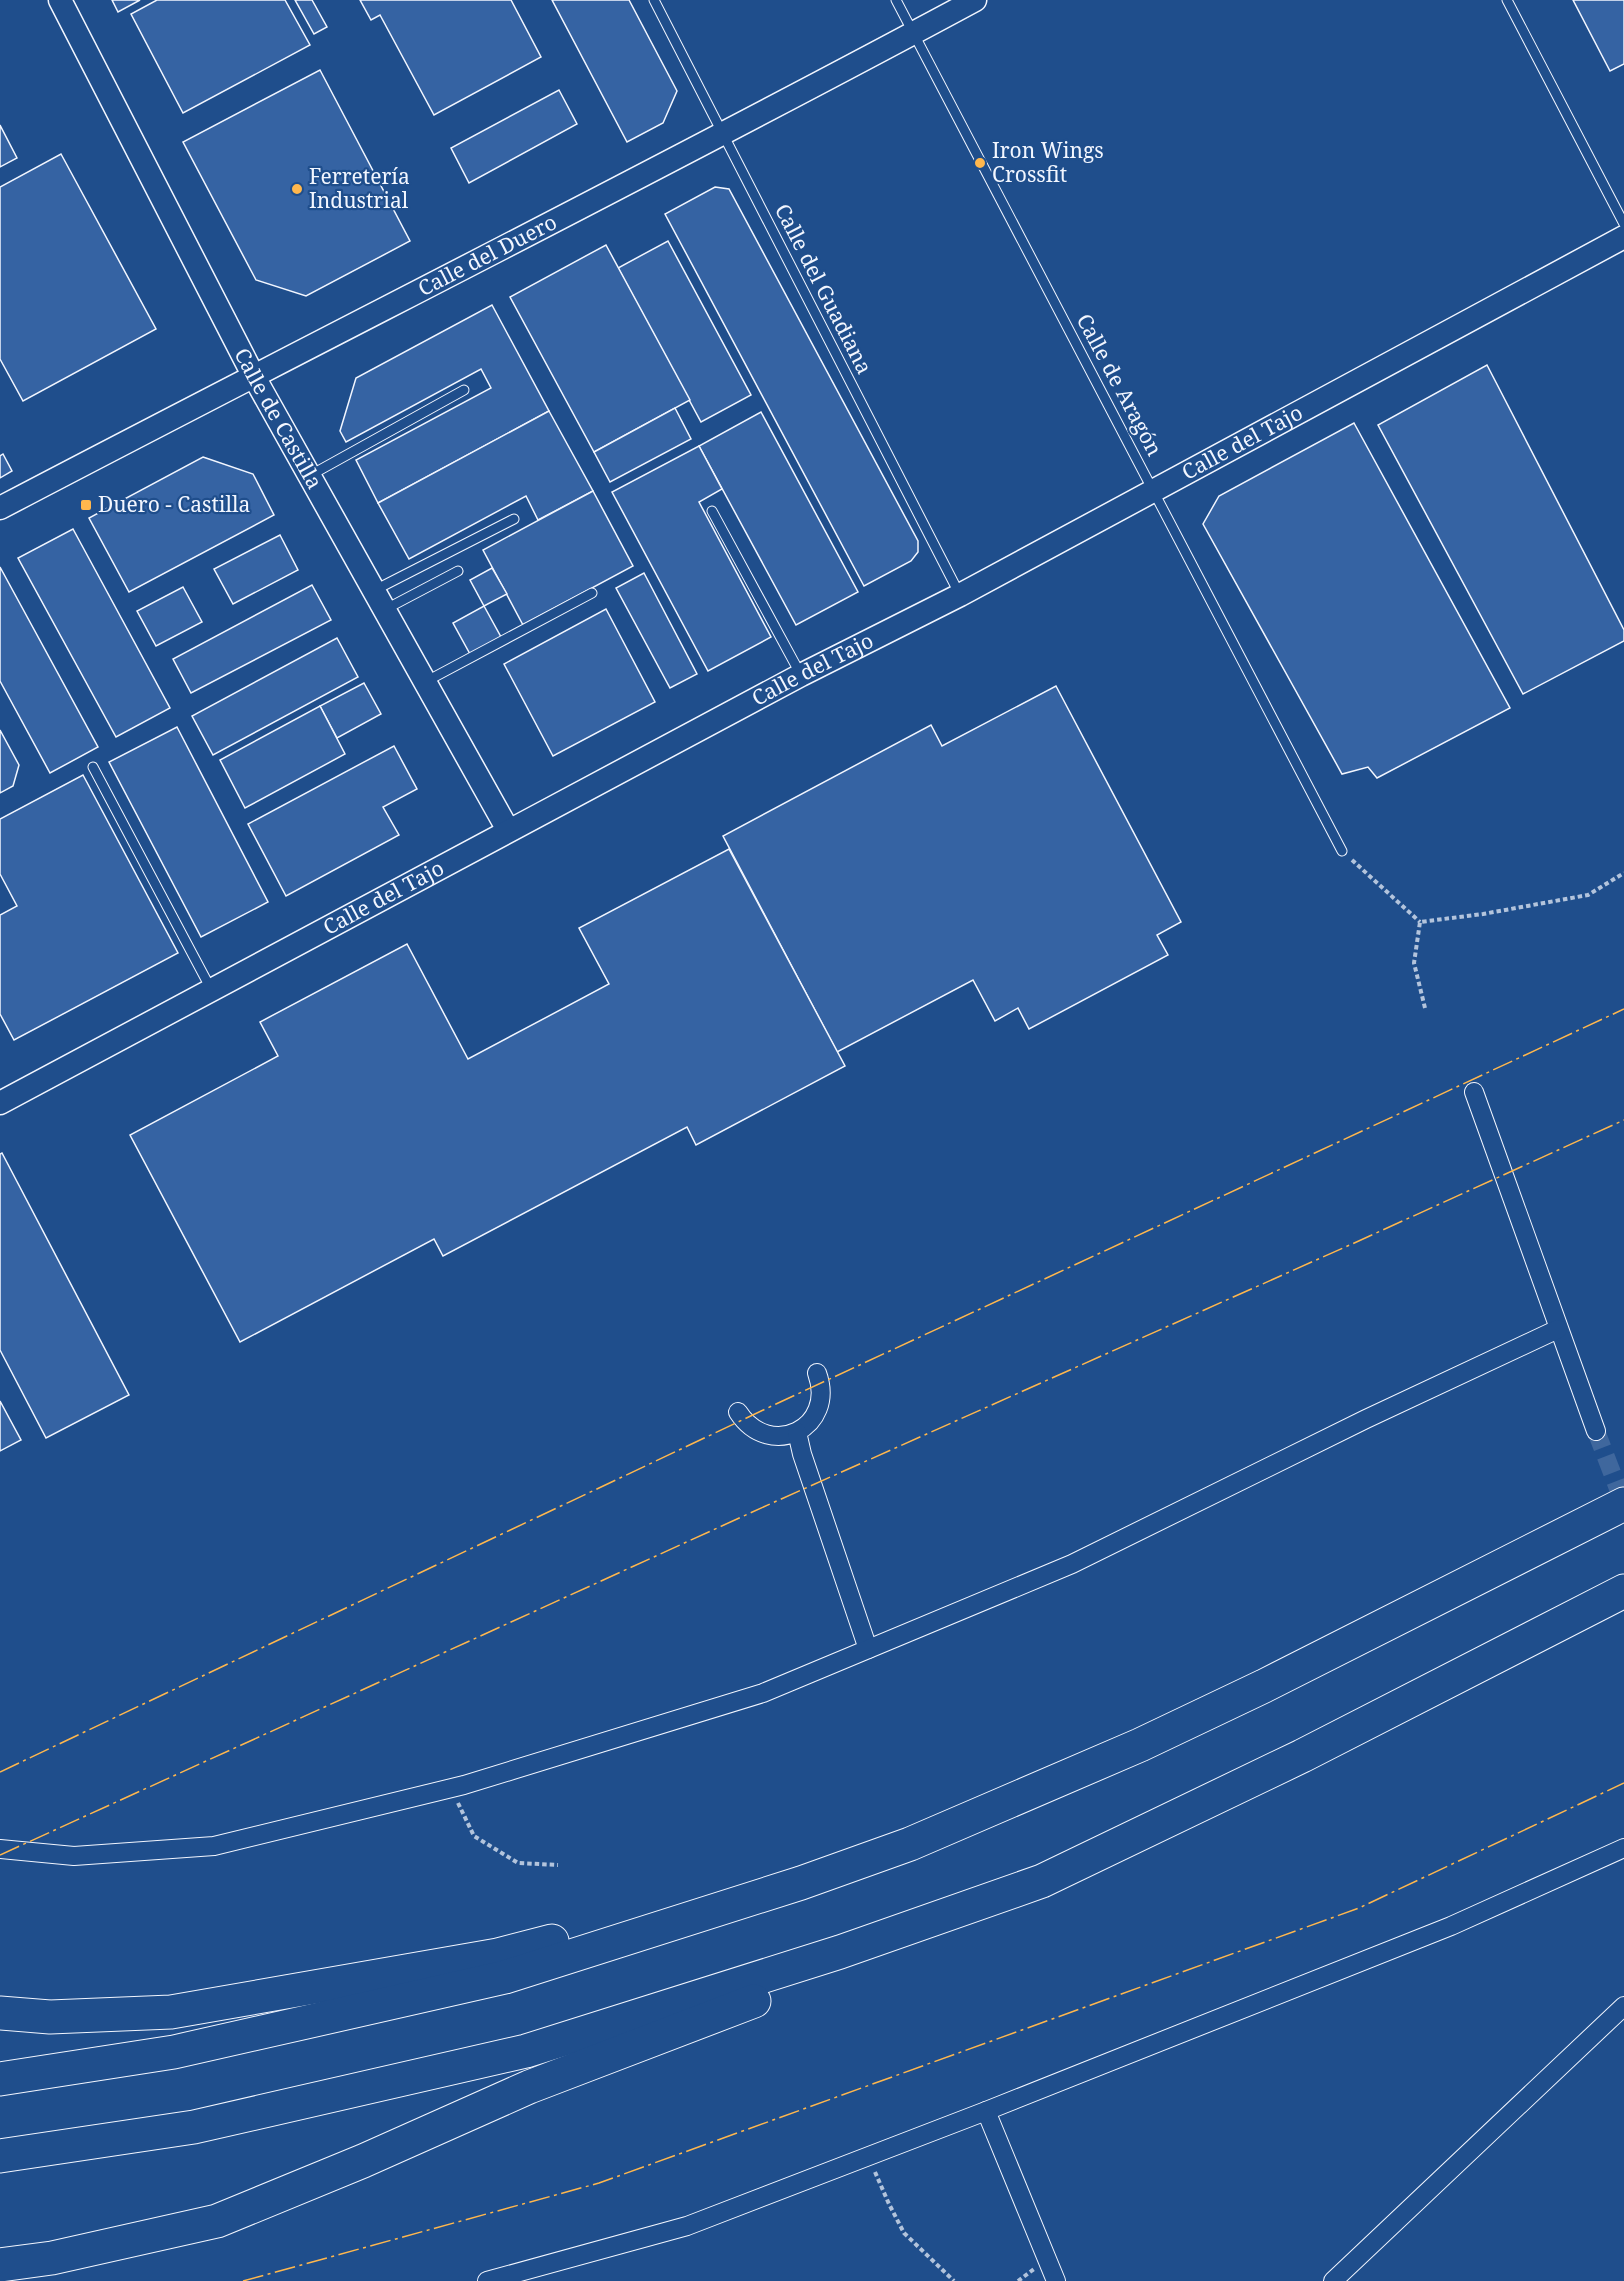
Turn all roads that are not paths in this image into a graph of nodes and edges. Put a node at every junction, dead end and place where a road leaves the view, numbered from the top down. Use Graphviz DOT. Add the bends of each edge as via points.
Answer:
graph roads {
  1 [pos="60,0"];
  2 [pos="654,0"];
  3 [pos="896,0"];
  4 [pos="975,0"];
  5 [pos="1507,0"];
  6 [pos="914,33"];
  7 [pos="723,135"];
  8 [pos="1624,224"];
  9 [pos="1624,237"];
  10 [pos="253,375"];
  11 [pos="464,390"];
  12 [pos="309,476"];
  13 [pos="1154,490"];
  14 [pos="0,508"];
  15 [pos="712,511"];
  16 [pos="514,519"];
  17 [pos="458,571"];
  18 [pos="592,593"];
  19 [pos="960,595"];
  20 [pos="379,600"];
  21 [pos="801,675"];
  22 [pos="424,682"];
  23 [pos="93,767"];
  24 [pos="508,830"];
  25 [pos="1342,851"];
  26 [pos="212,989"];
  27 [pos="1474,1092"];
  28 [pos="0,1103"];
  29 [pos="1558,1329"];
  30 [pos="817,1373"];
  31 [pos="738,1412"];
  32 [pos="1596,1431"];
  33 [pos="797,1432"];
  34 [pos="1624,1504"];
  35 [pos="1624,1591"];
  36 [pos="868,1649"];
  37 [pos="1140,1745"];
  38 [pos="0,1835"];
  39 [pos="1624,1848"];
  40 [pos="0,1849"];
  41 [pos="74,1856"];
  42 [pos="1042,1881"];
  43 [pos="1624,2006"];
  44 [pos="0,2013"];
  45 [pos="0,2079"];
  46 [pos="986,2111"];
  47 [pos="0,2156"];
  48 [pos="0,2265"];
  49 [pos="487,2281"];
  50 [pos="1056,2281"];
  51 [pos="1333,2281"];
  1 -- 10 [label="street, Calle de Castilla"];
  2 -- 7 [label="lane, Calle del Guadiana"];
  3 -- 6 [label="lane, Calle de Aragón"];
  4 -- 6 [label="street, Calle del Duero"];
  5 -- 8 [label="lane"];
  6 -- 7 [label="street, Calle del Duero"];
  6 -- 13 [label="lane, Calle de Aragón"];
  7 -- 10 [label="street, Calle del Duero"];
  7 -- 19 [label="lane, Calle del Guadiana"];
  9 -- 13 [label="street, Calle del Tajo"];
  10 -- 12 [label="street, Calle de Castilla"];
  10 -- 14 [label="street, Calle del Duero"];
  11 -- 12 [label="lane"];
  12 -- 20 [label="street, Calle de Castilla"];
  13 -- 19 [label="street, Calle del Tajo"];
  13 -- 25 [label="lane, Calle de Aragón"];
  15 -- 21 [label="lane"];
  16 -- 20 [label="lane"];
  17 -- 20 [label="lane"];
  18 -- 22 [label="lane"];
  19 -- 21 [label="street, Calle del Tajo"];
  20 -- 22 [label="street, Calle de Castilla"];
  21 -- 24 [label="street, Calle del Tajo"];
  22 -- 24 [label="street, Calle de Castilla"];
  23 -- 26 [label="lane"];
  24 -- 26 [label="street, Calle del Tajo"];
  26 -- 28 [label="street, Calle del Tajo"];
  27 -- 29 [label="street"];
  29 -- 32 [label="street"];
  29 -- 36 [label="street" via="1072,1564"];
  30 -- 33 [label="street" via="822,1394 820,1407"];
  31 -- 33 [label="street" via="760,1433 780,1436"];
  33 -- 36 [label="street"];
  34 -- 37 [label="highway"];
  35 -- 42 [label="highway" via="1302,1756"];
  36 -- 41 [label="street" via="763,1693 451,1789 214,1846"];
  37 -- 44 [label="highway" via="655,1914 498,1955 171,2013 50,2017"];
  37 -- 45 [label="highway" via="910,1844 801,1883 505,1977 174,2052"];
  38 -- 41 [label="street"];
  39 -- 46 [label="street" via="1451,1926"];
  40 -- 41 [label="street"];
  42 -- 47 [label="highway" via="840,1952 526,2051 194,2127"];
  42 -- 48 [label="highway" via="790,1987 529,2087 217,2221 52,2259"];
  43 -- 51 [label="street"];
  46 -- 49 [label="street" via="687,2226"];
  46 -- 50 [label="street"];
}
